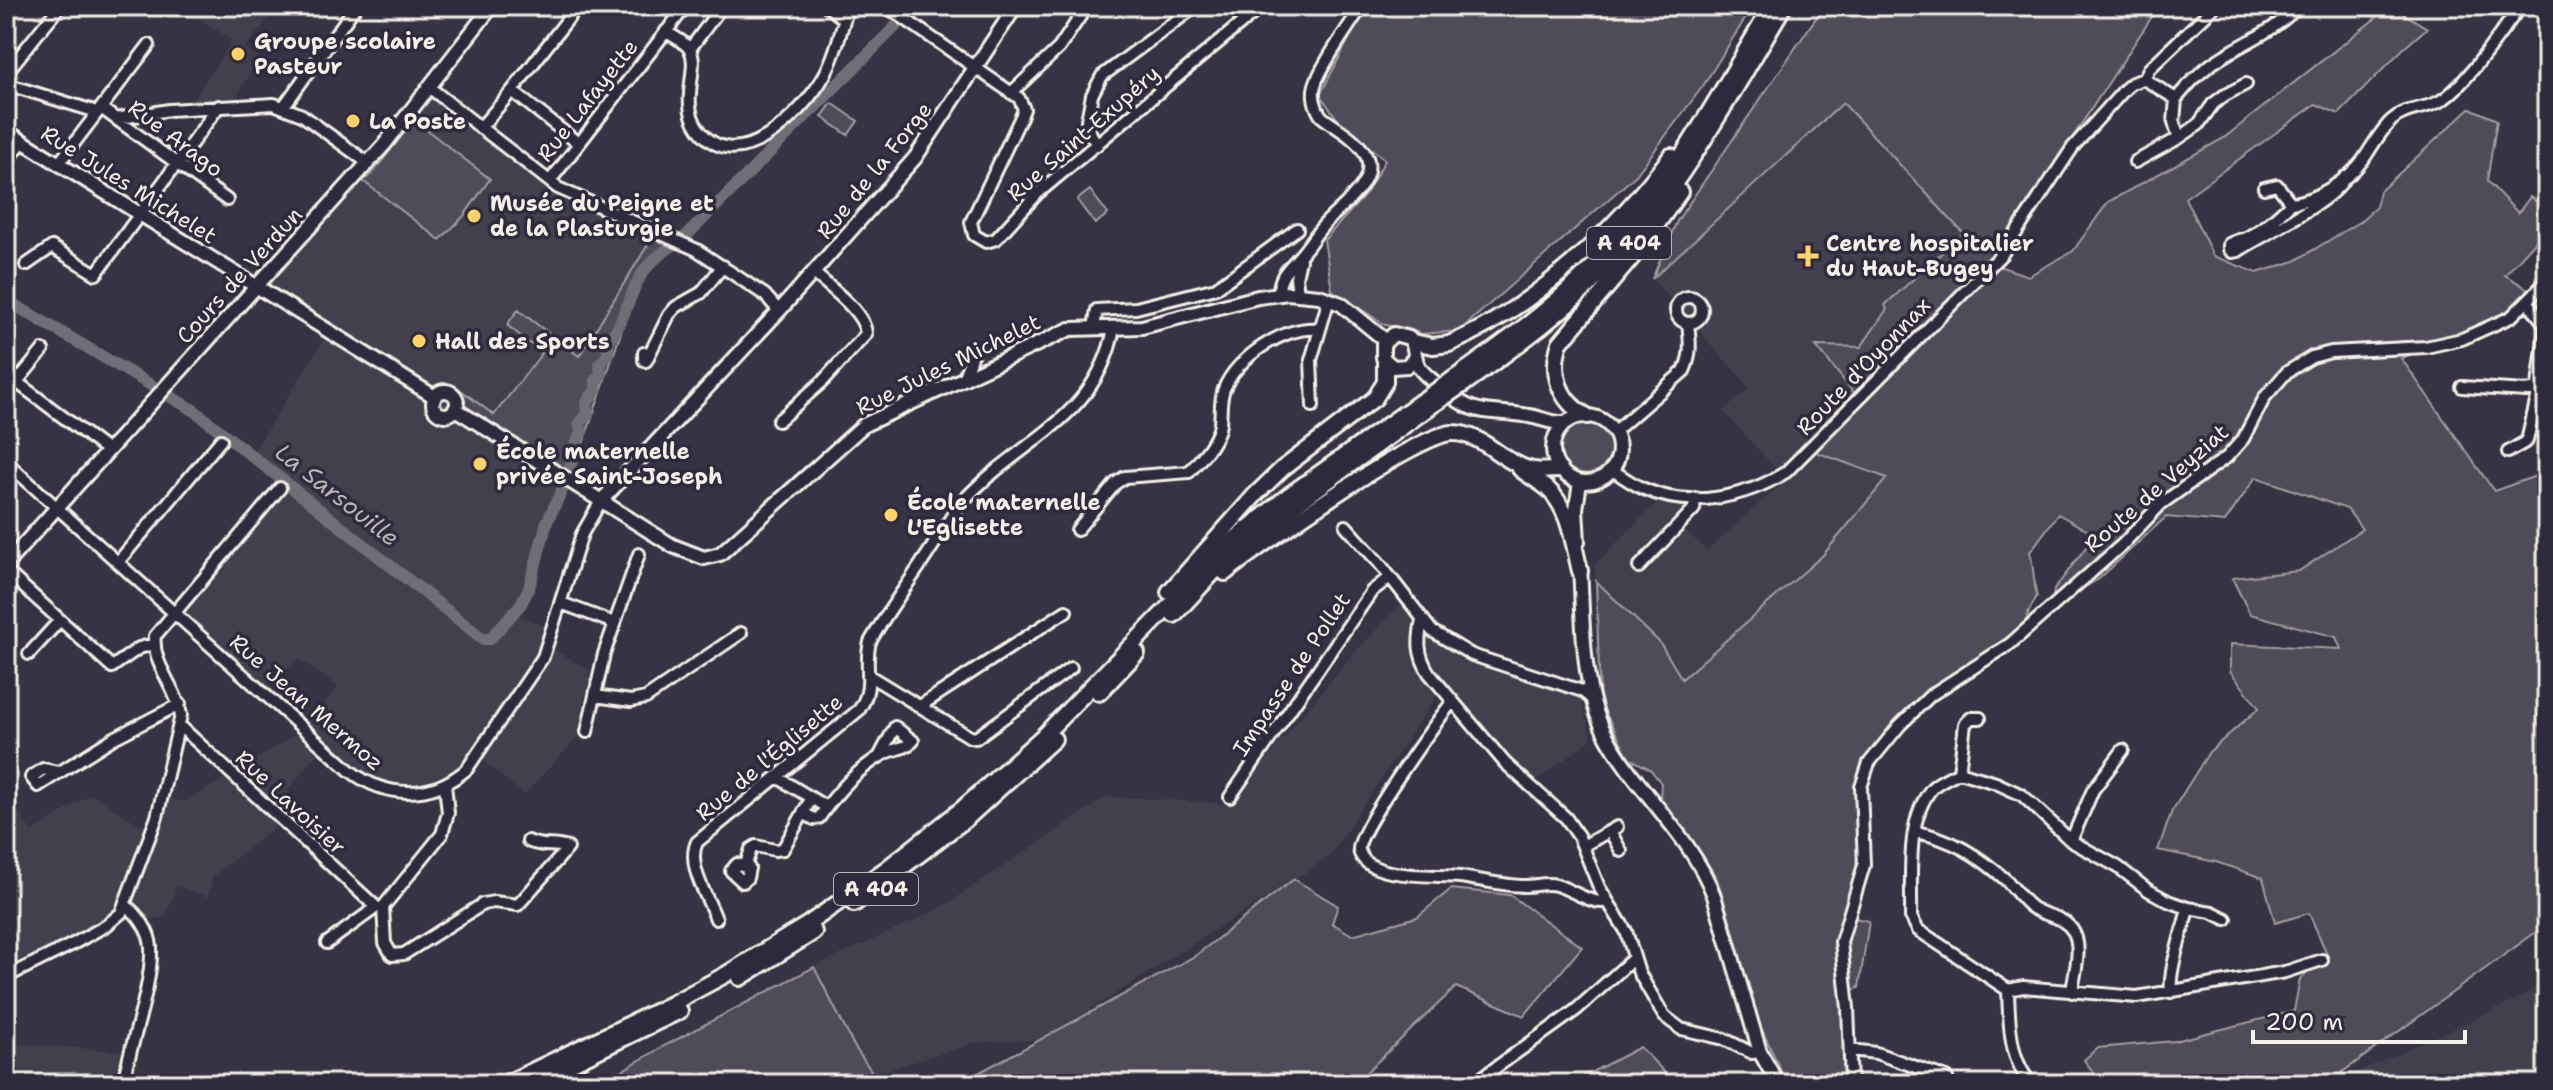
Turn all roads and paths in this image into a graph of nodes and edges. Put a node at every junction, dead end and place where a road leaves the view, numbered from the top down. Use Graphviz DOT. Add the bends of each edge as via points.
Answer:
graph roads {
  1 [pos="60,6"];
  2 [pos="356,6"];
  3 [pos="492,6"];
  4 [pos="578,6"];
  5 [pos="722,6"];
  6 [pos="827,6"];
  7 [pos="848,6"];
  8 [pos="886,6"];
  9 [pos="1016,6"];
  10 [pos="1087,6"];
  11 [pos="1196,6"];
  12 [pos="1233,6"];
  13 [pos="1262,6"];
  14 [pos="1362,6"];
  15 [pos="1772,6"];
  16 [pos="1784,6"];
  17 [pos="2215,6"];
  18 [pos="2298,6"];
  19 [pos="2521,6"];
  20 [pos="680,8"];
  21 [pos="844,19"];
  22 [pos="1245,21"];
  23 [pos="666,31"];
  24 [pos="149,45"];
  25 [pos="690,49"];
  26 [pos="1750,62"];
  27 [pos="977,68"];
  28 [pos="6,73"];
  29 [pos="2144,79"];
  30 [pos="1727,82"];
  31 [pos="6,84"];
  32 [pos="2246,84"];
  33 [pos="430,88"];
  34 [pos="512,91"];
  35 [pos="1011,93"];
  36 [pos="2176,99"];
  37 [pos="219,106"];
  38 [pos="284,106"];
  39 [pos="99,110"];
  40 [pos="116,119"];
  41 [pos="480,128"];
  42 [pos="6,131"];
  43 [pos="2179,138"];
  44 [pos="23,141"];
  45 [pos="578,143"];
  46 [pos="1097,145"];
  47 [pos="6,162"];
  48 [pos="2135,162"];
  49 [pos="59,163"];
  50 [pos="368,163"];
  51 [pos="178,164"];
  52 [pos="2345,177"];
  53 [pos="550,181"];
  54 [pos="2264,188"];
  55 [pos="227,200"];
  56 [pos="2291,203"];
  57 [pos="140,214"];
  58 [pos="1297,229"];
  59 [pos="1302,254"];
  60 [pos="26,265"];
  61 [pos="723,266"];
  62 [pos="814,273"];
  63 [pos="2547,281"];
  64 [pos="256,286"];
  65 [pos="1279,294"];
  66 [pos="1298,294"];
  67 [pos="1329,299"];
  68 [pos="2528,302"];
  69 [pos="779,311"];
  70 [pos="1688,323"];
  71 [pos="1094,327"];
  72 [pos="1114,328"];
  73 [pos="1318,329"];
  74 [pos="1385,340"];
  75 [pos="975,348"];
  76 [pos="1414,349"];
  77 [pos="43,350"];
  78 [pos="650,352"];
  79 [pos="1385,362"];
  80 [pos="1403,367"];
  81 [pos="6,374"];
  82 [pos="963,379"];
  83 [pos="1460,380"];
  84 [pos="16,383"];
  85 [pos="2462,387"];
  86 [pos="2543,391"];
  87 [pos="1313,406"];
  88 [pos="1423,406"];
  89 [pos="1587,416"];
  90 [pos="778,421"];
  91 [pos="1566,423"];
  92 [pos="1614,432"];
  93 [pos="221,440"];
  94 [pos="1554,440"];
  95 [pos="108,451"];
  96 [pos="2508,452"];
  97 [pos="1501,454"];
  98 [pos="6,462"];
  99 [pos="1560,470"];
  100 [pos="1612,470"];
  101 [pos="1580,482"];
  102 [pos="280,488"];
  103 [pos="1695,498"];
  104 [pos="601,501"];
  105 [pos="57,507"];
  106 [pos="1346,526"];
  107 [pos="1077,530"];
  108 [pos="639,554"];
  109 [pos="118,562"];
  110 [pos="6,564"];
  111 [pos="1639,567"];
  112 [pos="6,571"];
  113 [pos="1580,571"];
  114 [pos="1390,577"];
  115 [pos="561,603"];
  116 [pos="1066,611"];
  117 [pos="174,613"];
  118 [pos="1169,619"];
  119 [pos="60,620"];
  120 [pos="1422,620"];
  121 [pos="614,623"];
  122 [pos="741,633"];
  123 [pos="154,644"];
  124 [pos="29,654"];
  125 [pos="1071,668"];
  126 [pos="868,675"];
  127 [pos="1588,675"];
  128 [pos="1580,691"];
  129 [pos="595,696"];
  130 [pos="1593,700"];
  131 [pos="1453,701"];
  132 [pos="180,704"];
  133 [pos="920,706"];
  134 [pos="1073,707"];
  135 [pos="1980,718"];
  136 [pos="180,726"];
  137 [pos="587,732"];
  138 [pos="2123,750"];
  139 [pos="879,757"];
  140 [pos="58,772"];
  141 [pos="1959,772"];
  142 [pos="777,777"];
  143 [pos="445,784"];
  144 [pos="1230,797"];
  145 [pos="811,799"];
  146 [pos="826,807"];
  147 [pos="803,813"];
  148 [pos="1915,832"];
  149 [pos="528,841"];
  150 [pos="2071,841"];
  151 [pos="1583,846"];
  152 [pos="1621,851"];
  153 [pos="745,867"];
  154 [pos="1607,901"];
  155 [pos="125,905"];
  156 [pos="378,908"];
  157 [pos="2188,908"];
  158 [pos="716,919"];
  159 [pos="2226,919"];
  160 [pos="327,943"];
  161 [pos="1634,958"];
  162 [pos="2322,960"];
  163 [pos="6,977"];
  164 [pos="2008,990"];
  165 [pos="2072,992"];
  166 [pos="2171,992"];
  167 [pos="1851,1050"];
  168 [pos="1760,1052"];
  169 [pos="1947,1078"];
  170 [pos="506,1083"];
  171 [pos="123,1084"];
  172 [pos="529,1084"];
  173 [pos="1473,1084"];
  174 [pos="1778,1084"];
  175 [pos="1851,1084"];
  176 [pos="2032,1084"];
  1 -- 28 [label="street"];
  2 -- 38 [label="street"];
  3 -- 33 [label="main road, Cours de Verdun"];
  4 -- 34 [label="street"];
  5 -- 25 [label="street"];
  6 -- 21 [label="street"];
  7 -- 21 [label="street"];
  8 -- 27 [label="street"];
  9 -- 27 [label="main road, Rue de la Forge"];
  10 -- 35 [label="street" via="1059,48"];
  11 -- 46 [label="street" via="1102,76 1087,120"];
  12 -- 22 [label="street"];
  13 -- 22 [label="street, Rue Saint-Exupéry"];
  14 -- 59 [label="street" via="1314,94 1321,116 1363,149 1368,174"];
  15 -- 30 [label="highway, A 404"];
  16 -- 26 [label="highway, A 404"];
  17 -- 29 [label="street, Route d'Oyonnax"];
  18 -- 36 [label="street" via="2284,22 2213,63"];
  19 -- 52 [label="street" via="2448,96 2389,123"];
  20 -- 23 [label="street, Rue Lafayette"];
  21 -- 25 [label="street" via="831,62 813,93 781,127 741,147 719,144 698,128 689,101"];
  22 -- 46 [label="street, Rue Saint-Exupéry"];
  23 -- 25 [label="street"];
  23 -- 45 [label="street, Rue Lafayette"];
  24 -- 39 [label="street"];
  26 -- 83 [label="highway, A 404" via="1685,168 1615,259 1545,324"];
  26 -- 89 [label="highway" via="1673,202 1627,266 1560,343 1555,361 1559,386 1570,404"];
  27 -- 35 [label="street"];
  27 -- 62 [label="main road, Rue de la Forge" via="915,158"];
  29 -- 36 [label="street"];
  29 -- 103 [label="street, Route d'Oyonnax" via="2132,83 2089,127 2002,254 1786,472 1736,495"];
  30 -- 76 [label="highway" via="1638,197 1564,270 1458,340"];
  30 -- 83 [label="highway, A 404" via="1668,176 1619,240 1580,280"];
  31 -- 39 [label="street, Rue Arago"];
  32 -- 43 [label="street" via="2213,104 2198,125"];
  33 -- 41 [label="street"];
  33 -- 50 [label="main road, Cours de Verdun"];
  34 -- 41 [label="street"];
  34 -- 45 [label="street"];
  35 -- 46 [label="street, Rue Saint-Exupéry" via="1024,109 971,222 980,240 996,239 1038,193"];
  36 -- 43 [label="street"];
  37 -- 38 [label="street"];
  37 -- 40 [label="street"];
  37 -- 51 [label="street"];
  38 -- 50 [label="street"];
  39 -- 40 [label="street, Rue Arago"];
  39 -- 49 [label="street"];
  40 -- 51 [label="street, Rue Arago"];
  41 -- 53 [label="street"];
  42 -- 44 [label="main road, Rue Jules Michelet"];
  43 -- 48 [label="street"];
  44 -- 47 [label="street"];
  44 -- 49 [label="main road, Rue Jules Michelet"];
  45 -- 53 [label="street, Rue Lafayette"];
  49 -- 57 [label="main road, Rue Jules Michelet"];
  50 -- 64 [label="main road, Cours de Verdun"];
  51 -- 55 [label="street, Rue Arago"];
  51 -- 57 [label="street"];
  52 -- 56 [label="street" via="2306,202"];
  52 -- 56 [label="street" via="2314,205 2231,251 2229,244 2267,225"];
  53 -- 61 [label="street"];
  54 -- 56 [label="street" via="2277,185"];
  57 -- 60 [label="street" via="96,274 52,247"];
  57 -- 64 [label="main road, Rue Jules Michelet"];
  58 -- 71 [label="street" via="1216,288 1136,308 1097,310"];
  59 -- 65 [label="street" via="1280,279"];
  59 -- 66 [label="street"];
  61 -- 69 [label="street"];
  61 -- 78 [label="street" via="701,293 669,315"];
  62 -- 69 [label="main road, Rue de la Forge"];
  62 -- 90 [label="street" via="848,304 865,324 866,334"];
  63 -- 68 [label="street, Route de Veyziat"];
  64 -- 95 [label="main road, Cours de Verdun"];
  64 -- 104 [label="main road, Rue Jules Michelet" via="435,397 449,392 456,399 455,409"];
  65 -- 66 [label="main road, Rue Jules Michelet"];
  65 -- 72 [label="main road, Rue Jules Michelet" via="1158,324"];
  66 -- 67 [label="main road, Rue Jules Michelet"];
  67 -- 73 [label="street"];
  67 -- 74 [label="main road, Rue Jules Michelet"];
  68 -- 86 [label="street" via="2546,326 2538,380"];
  68 -- 167 [label="street, Route de Veyziat" via="2499,324 2462,339 2426,347 2331,352 2287,372 2227,457 2161,504 2010,644 1931,695 1879,749 1862,778 1864,865 1841,942"];
  69 -- 104 [label="main road, Rue de la Forge"];
  70 -- 92 [label="street" via="1690,350 1684,371"];
  71 -- 72 [label="main road, Rue Jules Michelet"];
  71 -- 82 [label="main road, Rue Jules Michelet" via="1058,333"];
  72 -- 126 [label="street, Rue de l'Églisette" via="1097,379 1074,409 962,503 870,642"];
  73 -- 87 [label="street" via="1311,360"];
  73 -- 107 [label="street" via="1293,330 1239,364 1224,388 1220,429 1189,472 1125,477"];
  74 -- 76 [label="main road" via="1400,334"];
  74 -- 79 [label="main road"];
  75 -- 82 [label="street"];
  76 -- 80 [label="main road" via="1410,364"];
  76 -- 91 [label="main road" via="1422,370 1463,406"];
  77 -- 84 [label="street"];
  79 -- 80 [label="main road"];
  79 -- 134 [label="highway" via="1379,393 1256,494"];
  80 -- 94 [label="main road" via="1460,412 1531,423"];
  81 -- 84 [label="street"];
  82 -- 104 [label="main road, Rue Jules Michelet" via="864,425 733,545 712,557 685,553"];
  83 -- 88 [label="highway, A 404, bridge"];
  84 -- 95 [label="street"];
  85 -- 86 [label="street"];
  86 -- 96 [label="street" via="2527,441"];
  88 -- 118 [label="highway, A 404" via="1269,523"];
  88 -- 134 [label="highway, A 404" via="1289,495 1236,538"];
  89 -- 91 [label="main road"];
  89 -- 92 [label="main road" via="1600,419"];
  91 -- 94 [label="main road"];
  92 -- 100 [label="main road" via="1619,451"];
  93 -- 109 [label="street"];
  94 -- 99 [label="main road"];
  95 -- 105 [label="main road, Cours de Verdun"];
  97 -- 99 [label="highway" via="1528,469"];
  97 -- 113 [label="highway" via="1559,502"];
  97 -- 118 [label="highway" via="1459,433 1422,443 1280,531"];
  98 -- 105 [label="street, Rue Jean Mermoz"];
  99 -- 101 [label="main road"];
  100 -- 101 [label="main road" via="1598,480"];
  100 -- 103 [label="street, Route d'Oyonnax" via="1652,493"];
  101 -- 113 [label="main road"];
  102 -- 117 [label="street"];
  103 -- 111 [label="street" via="1694,509"];
  104 -- 115 [label="street, Rue Jean Mermoz" via="582,534"];
  105 -- 109 [label="street, Rue Jean Mermoz"];
  105 -- 110 [label="main road, Cours de Verdun"];
  106 -- 114 [label="street"];
  108 -- 121 [label="street"];
  109 -- 117 [label="street, Rue Jean Mermoz"];
  112 -- 119 [label="street"];
  113 -- 127 [label="main road"];
  114 -- 120 [label="street"];
  114 -- 144 [label="street, Impasse de Pollet" via="1372,591"];
  115 -- 121 [label="street"];
  115 -- 143 [label="street, Rue Jean Mermoz" via="543,657 475,759"];
  116 -- 133 [label="street"];
  117 -- 123 [label="street"];
  117 -- 143 [label="street, Rue Jean Mermoz" via="365,782 407,793"];
  118 -- 172 [label="highway, A 404" via="1024,768 875,890 704,998"];
  119 -- 123 [label="street" via="112,667"];
  119 -- 124 [label="street"];
  120 -- 128 [label="street" via="1472,655"];
  120 -- 131 [label="street" via="1421,660"];
  121 -- 129 [label="street"];
  122 -- 129 [label="street" via="646,698"];
  123 -- 132 [label="street"];
  125 -- 133 [label="street" via="976,738"];
  126 -- 133 [label="street"];
  126 -- 142 [label="street, Rue de l'Églisette" via="870,687 859,710"];
  127 -- 128 [label="street"];
  127 -- 130 [label="main road"];
  128 -- 130 [label="street"];
  129 -- 137 [label="street"];
  130 -- 168 [label="main road" via="1612,745 1704,872"];
  131 -- 151 [label="street" via="1516,775 1566,818"];
  131 -- 154 [label="street" via="1367,827 1359,846 1362,857 1375,868 1394,873 1525,886 1549,883"];
  132 -- 136 [label="street"];
  132 -- 140 [label="street"];
  134 -- 170 [label="highway, A 404" via="934,832 808,924 695,992"];
  135 -- 141 [label="street" via="1965,724"];
  136 -- 155 [label="street" via="160,808"];
  136 -- 156 [label="street, Rue Lavoisier"];
  138 -- 150 [label="street" via="2093,790"];
  139 -- 146 [label="street" via="836,792"];
  141 -- 148 [label="street" via="1931,789"];
  141 -- 150 [label="street" via="2022,795"];
  142 -- 145 [label="street"];
  142 -- 158 [label="street, Rue de l'Églisette" via="694,847 695,865"];
  143 -- 156 [label="street" via="448,813 442,834"];
  145 -- 146 [label="street"];
  145 -- 147 [label="street"];
  146 -- 147 [label="street" via="819,818"];
  147 -- 153 [label="street" via="783,849 756,846"];
  148 -- 164 [label="street" via="1913,923"];
  148 -- 165 [label="street" via="1974,854 2027,904 2056,916 2072,930 2077,946"];
  149 -- 156 [label="street" via="568,848 518,905 483,904 400,956 386,948"];
  150 -- 157 [label="street" via="2148,890"];
  151 -- 152 [label="street" via="1613,829"];
  151 -- 154 [label="street"];
  154 -- 161 [label="street" via="1626,931"];
  155 -- 163 [label="street" via="107,925"];
  155 -- 171 [label="street" via="142,924 151,948"];
  156 -- 160 [label="street"];
  157 -- 159 [label="street"];
  157 -- 166 [label="street" via="2170,973"];
  161 -- 168 [label="street" via="1658,1008 1673,1024"];
  161 -- 173 [label="street" via="1576,1010"];
  162 -- 166 [label="street" via="2285,972"];
  164 -- 165 [label="street"];
  164 -- 176 [label="street" via="2013,1044"];
  165 -- 166 [label="street" via="2137,997"];
  167 -- 169 [label="street" via="1876,1053"];
  167 -- 175 [label="street"];
  168 -- 174 [label="main road"];
}
